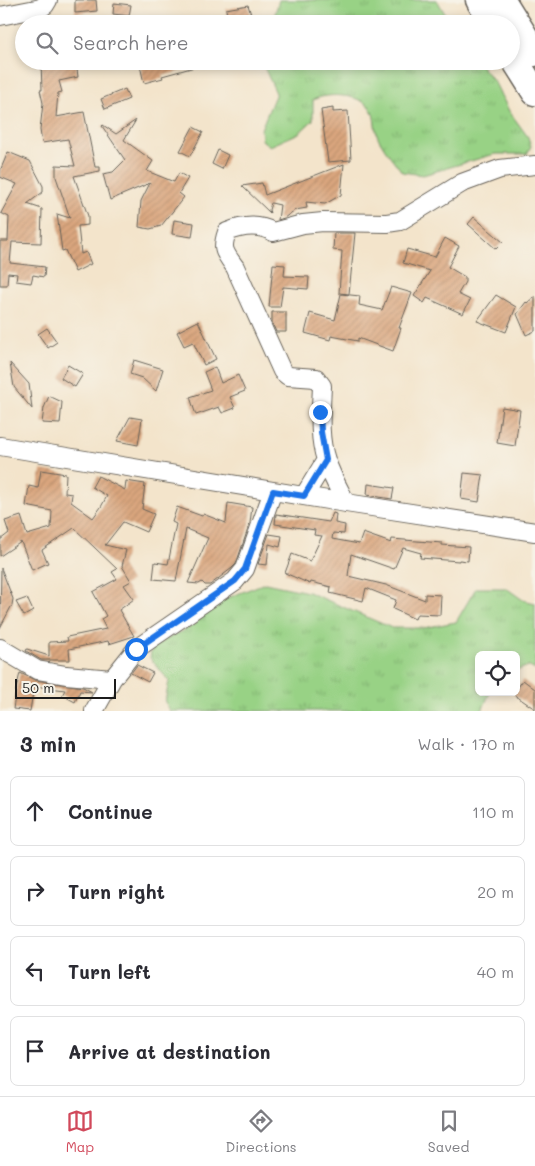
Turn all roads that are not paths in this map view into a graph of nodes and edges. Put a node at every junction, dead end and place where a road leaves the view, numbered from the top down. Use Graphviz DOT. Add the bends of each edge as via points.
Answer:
graph roads {
  1 [pos="48,0"];
  2 [pos="478,0"];
  3 [pos="502,0"];
  4 [pos="487,15"];
  5 [pos="511,15"];
  6 [pos="0,16"];
  7 [pos="520,29"];
  8 [pos="535,53"];
  9 [pos="520,68"];
  10 [pos="535,92"];
  11 [pos="535,165"];
  12 [pos="0,446"];
  13 [pos="326,460"];
  14 [pos="273,491"];
  15 [pos="304,496"];
  16 [pos="346,503"];
  17 [pos="535,532"];
  18 [pos="0,648"];
  19 [pos="112,678"];
  20 [pos="94,711"];
  1 -- 6 [label="street" via="41,8"];
  2 -- 4 [label="highway"];
  3 -- 5 [label="highway"];
  7 -- 8 [label="highway"];
  9 -- 10 [label="highway"];
  11 -- 13 [label="street" via="500,169 462,183 400,221 323,222 273,232 264,227 239,227 227,232 223,244 227,255 282,371 288,376 316,378 322,386 321,432"];
  12 -- 14 [label="street"];
  13 -- 15 [label="street"];
  13 -- 16 [label="street"];
  14 -- 15 [label="street"];
  14 -- 19 [label="street" via="245,569 235,581 136,649"];
  15 -- 16 [label="street"];
  16 -- 17 [label="street"];
  18 -- 19 [label="street" via="37,670"];
  19 -- 20 [label="street"];
}
